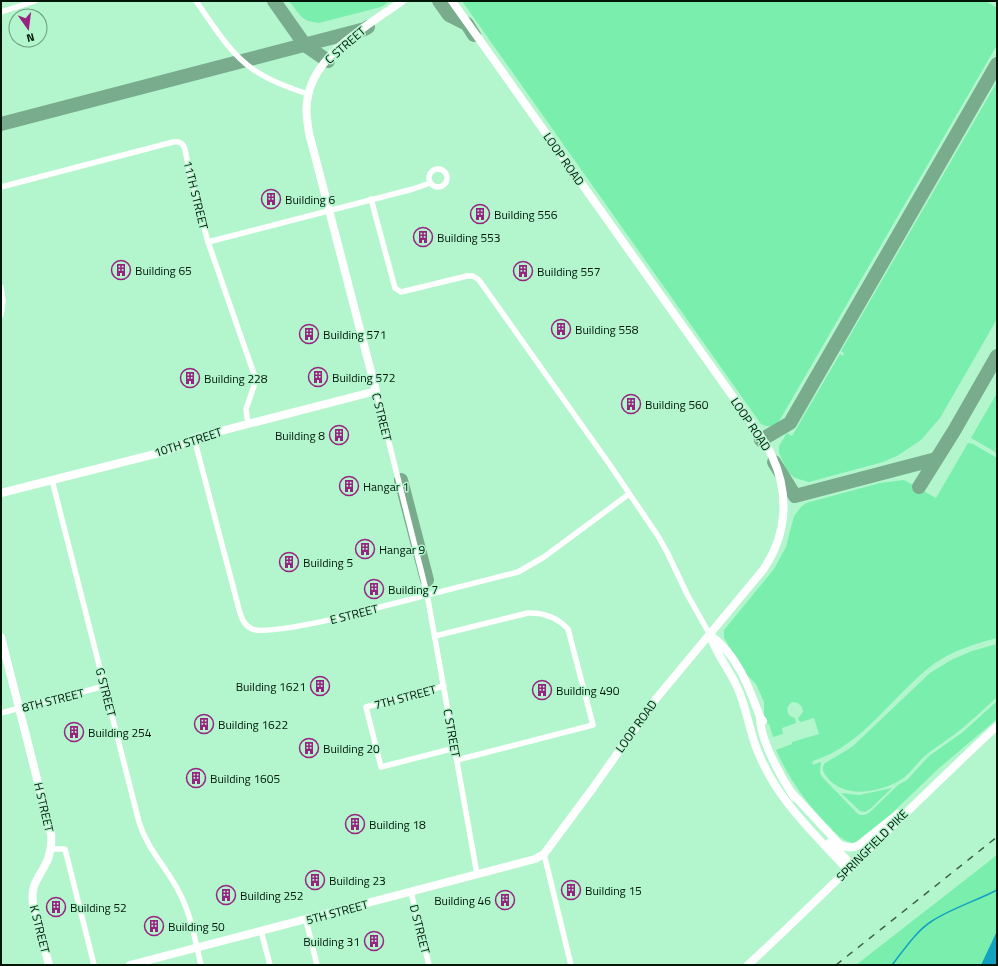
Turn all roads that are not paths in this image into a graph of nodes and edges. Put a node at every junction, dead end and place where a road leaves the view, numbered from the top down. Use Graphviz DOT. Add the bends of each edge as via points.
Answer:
graph roads {
  1 [pos="35,1"];
  2 [pos="196,1"];
  3 [pos="402,1"];
  4 [pos="452,1"];
  5 [pos="1,12"];
  6 [pos="308,94"];
  7 [pos="430,182"];
  8 [pos="1,187"];
  9 [pos="371,200"];
  10 [pos="329,211"];
  11 [pos="208,242"];
  12 [pos="1,287"];
  13 [pos="1,315"];
  14 [pos="376,391"];
  15 [pos="248,424"];
  16 [pos="194,438"];
  17 [pos="52,480"];
  18 [pos="1,493"];
  19 [pos="629,494"];
  20 [pos="428,594"];
  21 [pos="710,635"];
  22 [pos="435,636"];
  23 [pos="1,637"];
  24 [pos="105,686"];
  25 [pos="444,686"];
  26 [pos="19,708"];
  27 [pos="1,713"];
  28 [pos="997,726"];
  29 [pos="455,748"];
  30 [pos="457,760"];
  31 [pos="932,787"];
  32 [pos="791,792"];
  33 [pos="51,849"];
  34 [pos="544,854"];
  35 [pos="851,867"];
  36 [pos="477,874"];
  37 [pos="411,892"];
  38 [pos="306,920"];
  39 [pos="261,931"];
  40 [pos="197,948"];
  41 [pos="49,965"];
  42 [pos="94,965"];
  43 [pos="130,965"];
  44 [pos="201,965"];
  45 [pos="270,965"];
  46 [pos="317,965"];
  47 [pos="429,965"];
  48 [pos="571,965"];
  49 [pos="748,965"];
  1 -- 5 [label="street"];
  2 -- 6 [label="street" via="224,40 249,66 271,80"];
  3 -- 6 [label="street, C STREET" via="335,50 318,71"];
  4 -- 21 [label="street, LOOP ROAD" via="753,425 774,460 784,502 778,543 763,570"];
  6 -- 10 [label="street, C STREET" via="308,124"];
  7 -- 9 [label="street"];
  8 -- 11 [label="street, 11TH STREET" via="179,142 185,149"];
  9 -- 10 [label="street"];
  9 -- 19 [label="street" via="395,288 401,292 463,276 476,278"];
  10 -- 11 [label="street"];
  10 -- 14 [label="street, C STREET"];
  11 -- 15 [label="street, 11TH STREET" via="254,374 254,386 246,409"];
  12 -- 13 [label="street"];
  14 -- 15 [label="street, 10TH STREET"];
  14 -- 20 [label="street, C STREET"];
  15 -- 16 [label="street, 10TH STREET"];
  16 -- 17 [label="street, 10TH STREET" via="163,452"];
  16 -- 20 [label="street, E STREET" via="240,613 249,628 262,631 309,624"];
  17 -- 18 [label="street, 10TH STREET"];
  17 -- 24 [label="street, G STREET"];
  19 -- 20 [label="street, E STREET" via="525,568"];
  19 -- 21 [label="street" via="664,546"];
  20 -- 22 [label="street, C STREET"];
  21 -- 32 [label="street" via="720,642 742,673 765,726 767,743 776,765"];
  21 -- 34 [label="street, LOOP ROAD" via="646,711"];
  21 -- 35 [label="street" via="714,648 739,690 756,747 777,787 811,832 843,864"];
  22 -- 25 [label="street, C STREET"];
  22 -- 30 [label="street" via="528,613 540,613 557,619 568,629 593,725"];
  23 -- 26 [label="street, H STREET"];
  24 -- 26 [label="street, 8TH STREET"];
  24 -- 40 [label="street, G STREET" via="142,829 150,848 182,898"];
  25 -- 29 [label="street, C STREET"];
  25 -- 29 [label="street, 7TH STREET" via="366,707 381,768"];
  26 -- 27 [label="street, 8TH STREET"];
  26 -- 33 [label="street, H STREET" via="49,824"];
  28 -- 31 [label="street, SPRINGFIELD PIKE"];
  29 -- 30 [label="street, C STREET"];
  30 -- 36 [label="street, C STREET"];
  31 -- 32 [label="street" via="852,848 839,844"];
  31 -- 35 [label="street, SPRINGFIELD PIKE"];
  32 -- 35 [label="street" via="808,818"];
  33 -- 41 [label="street, K STREET" via="32,895"];
  33 -- 42 [label="street, H STREET" via="65,849"];
  34 -- 36 [label="street, 5TH STREET"];
  34 -- 48 [label="street"];
  35 -- 49 [label="street, SPRINGFIELD PIKE"];
  36 -- 37 [label="street, 5TH STREET"];
  37 -- 38 [label="street, 5TH STREET"];
  37 -- 47 [label="street, D STREET"];
  38 -- 39 [label="street, 5TH STREET"];
  38 -- 46 [label="street"];
  39 -- 40 [label="street, 5TH STREET"];
  39 -- 45 [label="street"];
  40 -- 43 [label="street, 5TH STREET"];
  40 -- 44 [label="street, G STREET"];
}
